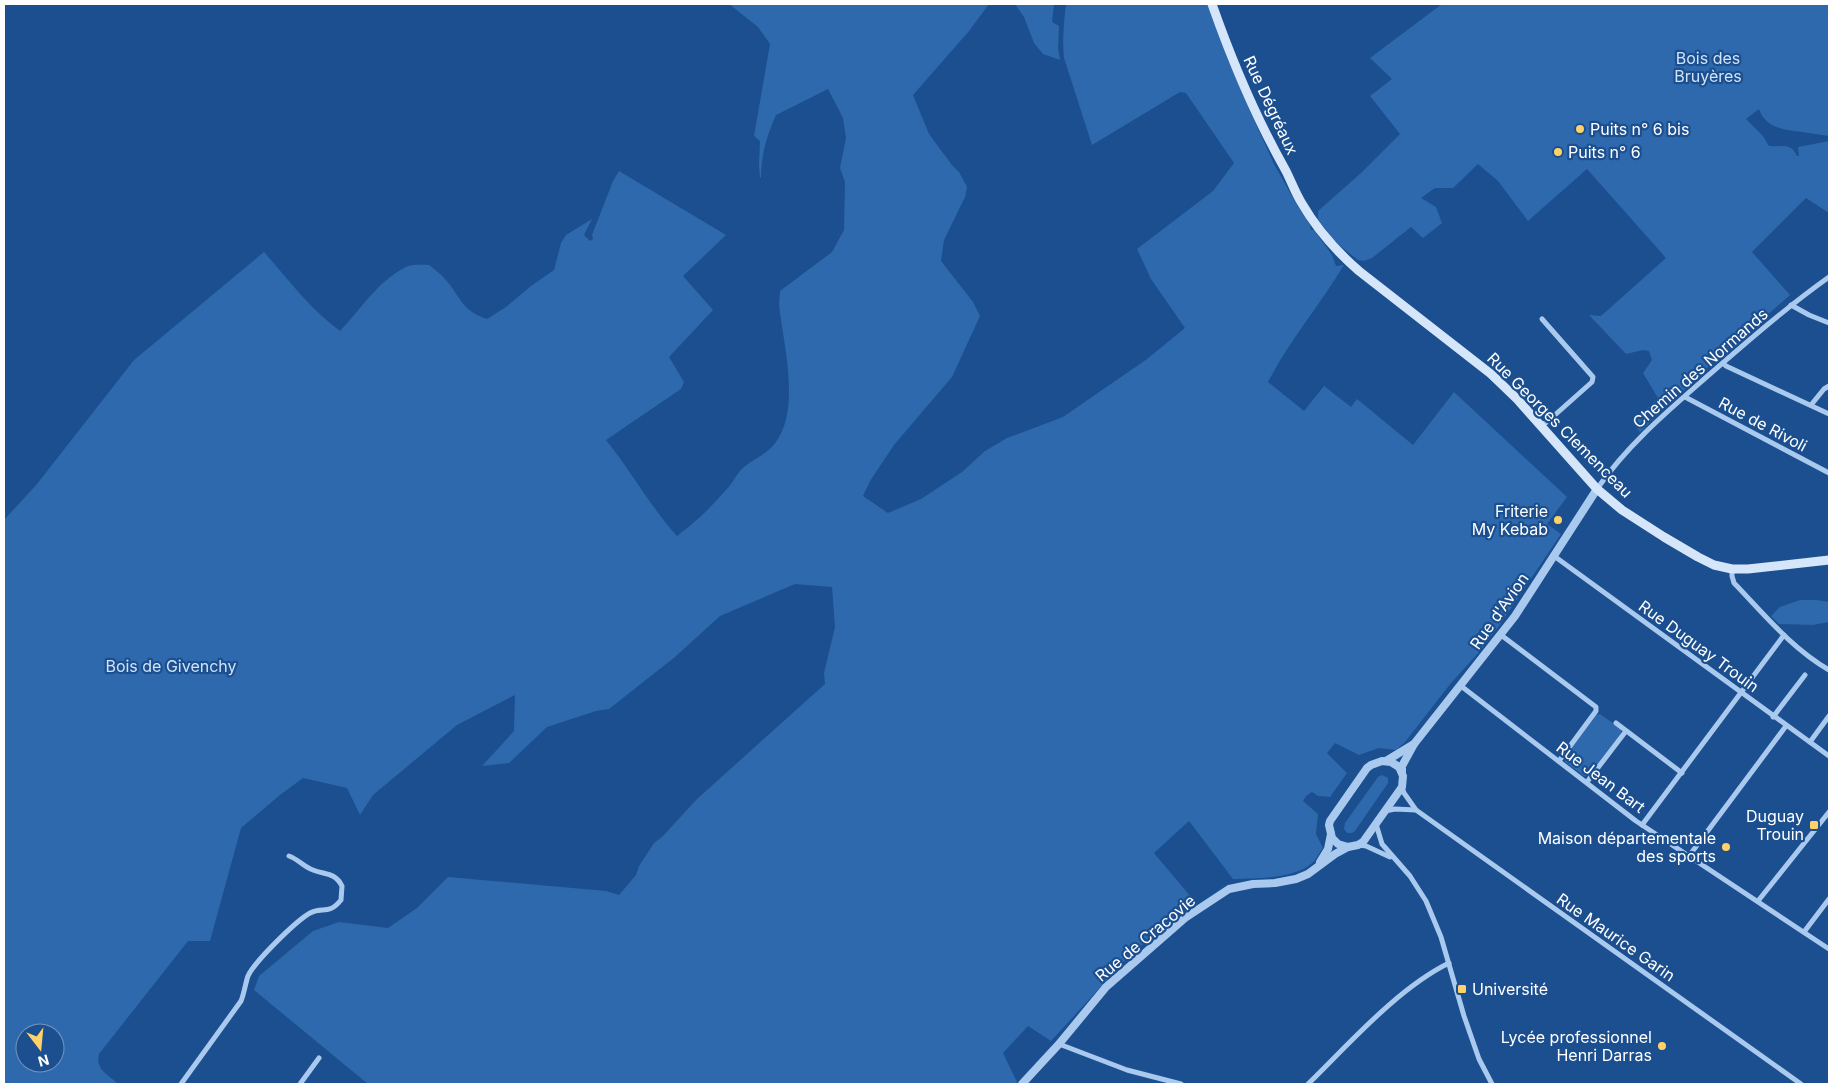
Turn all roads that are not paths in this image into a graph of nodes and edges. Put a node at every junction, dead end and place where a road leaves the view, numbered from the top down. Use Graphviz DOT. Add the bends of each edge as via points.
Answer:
graph roads {
  1 [pos="1212,4"];
  2 [pos="1310,216"];
  3 [pos="1829,277"];
  4 [pos="1791,304"];
  5 [pos="1542,318"];
  6 [pos="1829,323"];
  7 [pos="1723,363"];
  8 [pos="1829,386"];
  9 [pos="1685,397"];
  10 [pos="1811,405"];
  11 [pos="1829,414"];
  12 [pos="1541,425"];
  13 [pos="1829,473"];
  14 [pos="1597,489"];
  15 [pos="1554,556"];
  16 [pos="1829,560"];
  17 [pos="1732,569"];
  18 [pos="1501,635"];
  19 [pos="1784,635"];
  20 [pos="1829,670"];
  21 [pos="1805,675"];
  22 [pos="1461,686"];
  23 [pos="1742,692"];
  24 [pos="1829,716"];
  25 [pos="1774,717"];
  26 [pos="1616,723"];
  27 [pos="1786,726"];
  28 [pos="1626,731"];
  29 [pos="1810,742"];
  30 [pos="1414,744"];
  31 [pos="1829,756"];
  32 [pos="1386,761"];
  33 [pos="1558,761"];
  34 [pos="1402,772"];
  35 [pos="1682,773"];
  36 [pos="1586,782"];
  37 [pos="1402,787"];
  38 [pos="1416,810"];
  39 [pos="1385,811"];
  40 [pos="1829,812"];
  41 [pos="1376,824"];
  42 [pos="1642,825"];
  43 [pos="1330,834"];
  44 [pos="1358,845"];
  45 [pos="1348,847"];
  46 [pos="289,856"];
  47 [pos="1689,856"];
  48 [pos="1392,858"];
  49 [pos="1318,866"];
  50 [pos="1829,899"];
  51 [pos="1758,901"];
  52 [pos="1804,932"];
  53 [pos="1829,949"];
  54 [pos="1449,963"];
  55 [pos="1059,1044"];
  56 [pos="319,1058"];
  57 [pos="181,1084"];
  58 [pos="300,1084"];
  59 [pos="1022,1084"];
  60 [pos="1181,1084"];
  61 [pos="1308,1084"];
  62 [pos="1492,1084"];
  63 [pos="1801,1084"];
  1 -- 2 [label="main road, Rue Dégréaux" via="1248,95"];
  2 -- 12 [label="main road, Rue Georges Clemenceau" via="1344,258 1491,374"];
  3 -- 4 [label="street, Chemin des Normands"];
  4 -- 6 [label="street"];
  4 -- 7 [label="street, Chemin des Normands"];
  5 -- 12 [label="street" via="1594,377"];
  7 -- 9 [label="street, Chemin des Normands"];
  7 -- 10 [label="street"];
  8 -- 10 [label="street"];
  9 -- 13 [label="street, Rue de Rivoli"];
  9 -- 14 [label="street, Chemin des Normands" via="1634,444"];
  10 -- 11 [label="street"];
  12 -- 14 [label="main road, Rue Georges Clemenceau"];
  14 -- 15 [label="street, Rue d'Avion"];
  14 -- 17 [label="main road, Rue Georges Clemenceau" via="1664,537 1714,565"];
  15 -- 18 [label="street, Rue d'Avion"];
  15 -- 23 [label="street, Rue Duguay Trouin"];
  16 -- 17 [label="main road, Rue Georges Clemenceau"];
  17 -- 19 [label="street" via="1734,583"];
  18 -- 22 [label="street, Rue d'Avion"];
  18 -- 33 [label="street" via="1596,707"];
  19 -- 20 [label="street"];
  19 -- 23 [label="street"];
  21 -- 25 [label="street"];
  22 -- 30 [label="street, Rue d'Avion"];
  22 -- 33 [label="street, Rue Jean Bart"];
  23 -- 25 [label="street, Rue Duguay Trouin"];
  23 -- 35 [label="street"];
  24 -- 29 [label="street"];
  25 -- 27 [label="street, Rue Duguay Trouin"];
  26 -- 28 [label="street"];
  27 -- 29 [label="street, Rue Duguay Trouin"];
  27 -- 47 [label="street"];
  28 -- 35 [label="street"];
  28 -- 36 [label="street"];
  29 -- 31 [label="street, Rue Duguay Trouin"];
  30 -- 32 [label="street, Rue d'Avion"];
  30 -- 34 [label="street, Rue d'Avion"];
  32 -- 34 [label="street" via="1396,764"];
  32 -- 43 [label="street, Rue d'Avion" via="1367,768 1330,821"];
  33 -- 36 [label="street, Rue Jean Bart"];
  34 -- 37 [label="street"];
  35 -- 42 [label="street"];
  36 -- 42 [label="street, Rue Jean Bart"];
  37 -- 38 [label="street, Rue Maurice Garin"];
  37 -- 39 [label="street"];
  38 -- 39 [label="street"];
  38 -- 63 [label="street, Rue Maurice Garin"];
  39 -- 41 [label="street"];
  40 -- 51 [label="street"];
  41 -- 44 [label="street"];
  41 -- 48 [label="street" via="1379,839"];
  42 -- 47 [label="street, Rue Jean Bart"];
  43 -- 45 [label="street" via="1338,844"];
  43 -- 49 [label="street" via="1328,849"];
  44 -- 45 [label="street"];
  44 -- 48 [label="street" via="1373,848"];
  45 -- 49 [label="street, Rue de Cracovie"];
  46 -- 57 [label="street" via="310,869 335,876 342,886 341,900 330,910 311,913 263,954 248,976 241,1001"];
  47 -- 51 [label="street, Rue Jean Bart"];
  48 -- 54 [label="street" via="1410,876 1426,901"];
  49 -- 55 [label="street, Rue de Cracovie" via="1296,879 1240,886 1219,894 1106,987"];
  50 -- 52 [label="street"];
  51 -- 52 [label="street, Rue Jean Bart"];
  52 -- 53 [label="street, Rue Jean Bart"];
  54 -- 61 [label="street" via="1436,969 1380,1013"];
  54 -- 62 [label="street" via="1479,1059"];
  55 -- 59 [label="street, Rue de Cracovie"];
  55 -- 60 [label="street" via="1127,1070"];
  56 -- 58 [label="street"];
}
